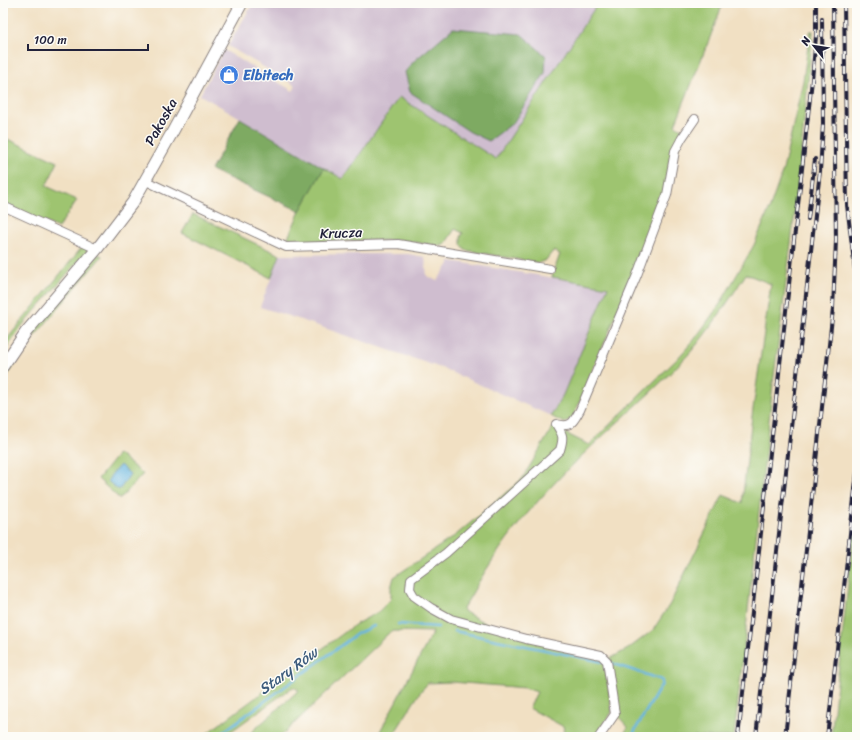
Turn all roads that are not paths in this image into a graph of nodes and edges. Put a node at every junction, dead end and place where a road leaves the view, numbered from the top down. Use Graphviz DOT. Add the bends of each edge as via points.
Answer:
graph roads {
  1 [pos="242,3"];
  2 [pos="695,119"];
  3 [pos="146,181"];
  4 [pos="3,206"];
  5 [pos="97,249"];
  6 [pos="550,269"];
  7 [pos="3,366"];
  8 [pos="599,737"];
  1 -- 3 [label="main road, Pakoska"];
  2 -- 8 [label="street" via="676,150 667,195 637,275 580,410 571,424 556,424 563,436 560,450 446,553 411,579 410,589 414,596 451,619 601,655 607,661 615,714"];
  3 -- 5 [label="main road, Pakoska"];
  3 -- 6 [label="street, Krucza" via="286,247 398,244"];
  4 -- 5 [label="street"];
  5 -- 7 [label="main road, Pakoska" via="26,332"];
}
